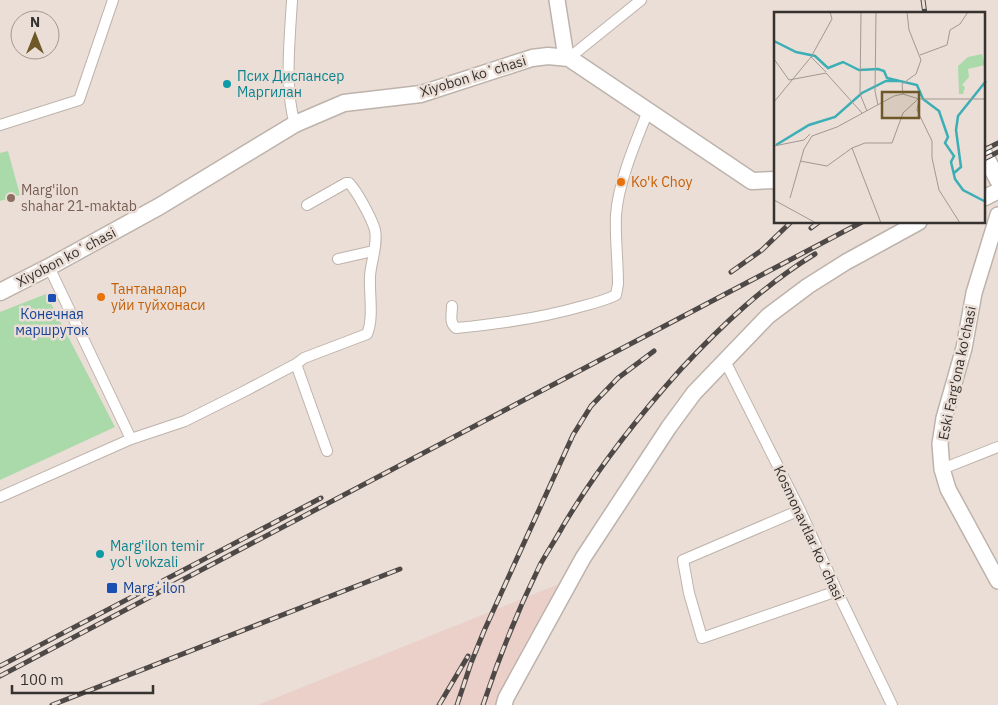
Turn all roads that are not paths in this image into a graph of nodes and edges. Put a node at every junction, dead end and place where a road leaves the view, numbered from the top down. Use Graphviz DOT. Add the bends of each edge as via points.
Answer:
graph roads {
  1 [pos="113,0"];
  2 [pos="292,0"];
  3 [pos="557,0"];
  4 [pos="641,0"];
  5 [pos="567,57"];
  6 [pos="648,111"];
  7 [pos="295,124"];
  8 [pos="0,125"];
  9 [pos="986,158"];
  10 [pos="774,180"];
  11 [pos="998,180"];
  12 [pos="998,191"];
  13 [pos="986,197"];
  14 [pos="308,205"];
  15 [pos="998,215"];
  16 [pos="916,224"];
  17 [pos="373,251"];
  18 [pos="338,259"];
  19 [pos="48,267"];
  20 [pos="0,292"];
  21 [pos="452,306"];
  22 [pos="725,361"];
  23 [pos="296,364"];
  24 [pos="131,439"];
  25 [pos="998,447"];
  26 [pos="327,451"];
  27 [pos="942,469"];
  28 [pos="0,497"];
  29 [pos="800,510"];
  30 [pos="998,581"];
  31 [pos="837,591"];
  32 [pos="504,705"];
  33 [pos="892,705"];
  1 -- 8 [label="street" via="79,100"];
  2 -- 7 [label="street" via="289,54 291,113"];
  3 -- 5 [label="street"];
  4 -- 5 [label="street"];
  5 -- 6 [label="main road"];
  5 -- 7 [label="main road, Xiyobon koʻchasi" via="532,58 421,94 344,103"];
  6 -- 10 [label="main road" via="752,181"];
  6 -- 21 [label="street" via="632,152 616,214 616,295 565,312 456,328 451,322"];
  7 -- 19 [label="main road, Xiyobon koʻchasi" via="160,206"];
  9 -- 11 [label="main road"];
  12 -- 13 [label="street"];
  14 -- 17 [label="street" via="349,183 373,223 376,239"];
  15 -- 27 [label="street, Eski Farg'ona ko'chasi" via="974,293 964,348 944,418 940,444"];
  16 -- 22 [label="street" via="808,286 768,316"];
  17 -- 18 [label="street"];
  17 -- 23 [label="street" via="367,334"];
  19 -- 20 [label="main road, Xiyobon koʻchasi"];
  19 -- 24 [label="street"];
  22 -- 29 [label="street, Kosmonavtlar koʻchasi"];
  22 -- 32 [label="street" via="694,393 669,426 583,558"];
  23 -- 24 [label="street" via="185,421"];
  23 -- 26 [label="street"];
  24 -- 28 [label="street"];
  25 -- 27 [label="street"];
  27 -- 30 [label="street, Eski Farg'ona ko'chasi" via="948,489"];
  29 -- 31 [label="street, Kosmonavtlar koʻchasi"];
  29 -- 31 [label="street" via="683,560 702,638"];
  31 -- 33 [label="street, Kosmonavtlar koʻchasi"];
}
